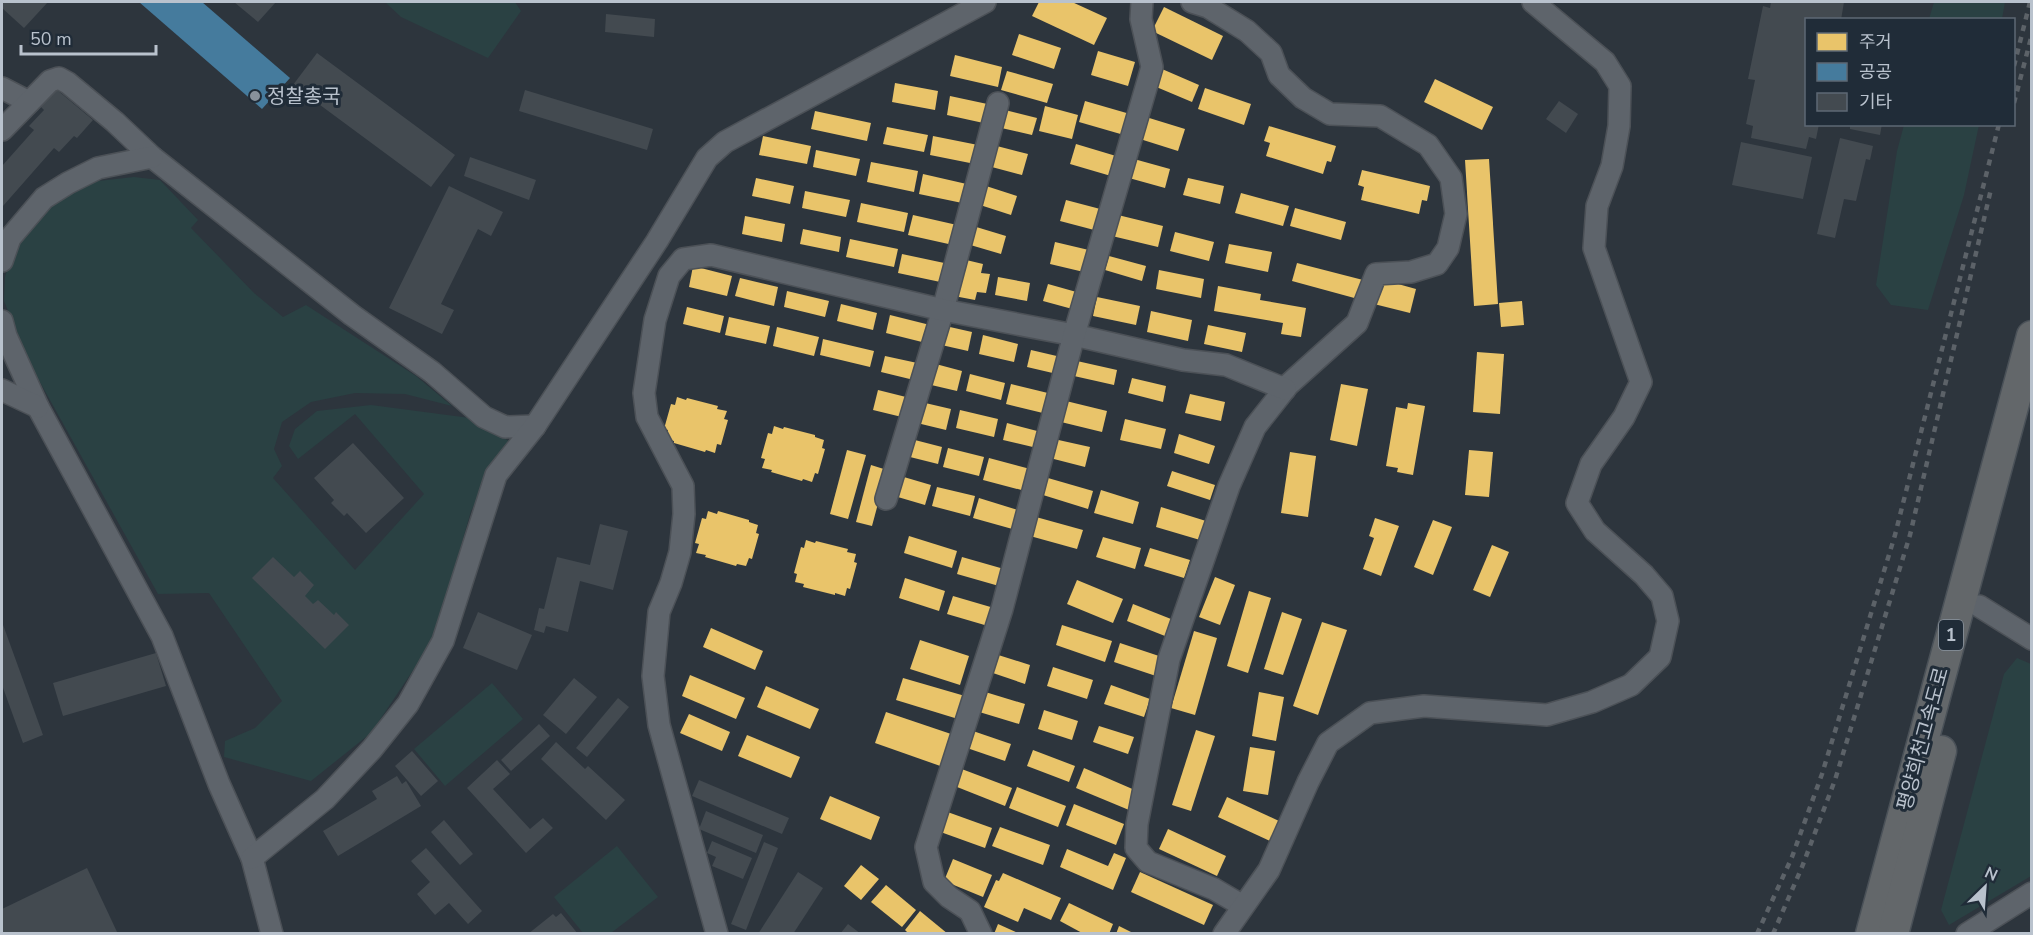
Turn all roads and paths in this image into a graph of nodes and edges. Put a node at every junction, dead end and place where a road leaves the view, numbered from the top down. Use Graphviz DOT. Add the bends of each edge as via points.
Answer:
graph roads {
  1 [pos="985,2"];
  2 [pos="1142,2"];
  3 [pos="1192,2"];
  4 [pos="1533,2"];
  5 [pos="2,88"];
  6 [pos="29,102"];
  7 [pos="998,103"];
  8 [pos="2,130"];
  9 [pos="152,157"];
  10 [pos="2,261"];
  11 [pos="943,310"];
  12 [pos="2,321"];
  13 [pos="1074,335"];
  14 [pos="2031,336"];
  15 [pos="1285,389"];
  16 [pos="2,390"];
  17 [pos="38,406"];
  18 [pos="2031,409"];
  19 [pos="535,426"];
  20 [pos="886,499"];
  21 [pos="1979,606"];
  22 [pos="2031,639"];
  23 [pos="252,858"];
  24 [pos="2031,893"];
  25 [pos="1243,906"];
  26 [pos="272,933"];
  27 [pos="717,933"];
  28 [pos="981,933"];
  29 [pos="1224,933"];
  30 [pos="1871,933"];
  31 [pos="1893,933"];
  32 [pos="1967,933"];
  1 -- 19 [label="street" via="725,142 707,158"];
  2 -- 13 [label="street" via="1141,19 1152,67"];
  3 -- 15 [label="street" via="1208,7 1247,31 1271,53 1279,75 1303,98 1330,114 1380,116 1428,145 1451,178 1456,214 1448,248 1437,264 1411,272 1376,274 1357,323"];
  4 -- 25 [label="street" via="1605,62 1620,86 1619,126 1612,166 1597,206 1594,248 1641,382 1624,417 1591,464 1576,503 1595,531 1662,596 1668,621 1660,657 1631,685 1547,715 1424,706 1370,713 1328,743 1269,870"];
  5 -- 6 [label="street"];
  6 -- 8 [label="street"];
  6 -- 9 [label="street" via="50,81 59,78"];
  7 -- 11 [label="street"];
  9 -- 10 [label="street" via="98,168 44,198 10,238"];
  9 -- 19 [label="street" via="352,315 432,372 484,417 505,427"];
  11 -- 13 [label="street"];
  11 -- 20 [label="street"];
  11 -- 27 [label="street" via="711,255 683,259 669,276 654,320 644,393 647,417 683,486 684,514 680,552 658,612 653,676 659,725"];
  12 -- 17 [label="street"];
  13 -- 15 [label="street" via="1183,360 1226,365"];
  13 -- 28 [label="street" via="1002,609 926,847 934,882 970,911"];
  14 -- 30 [label="highway, 평양희천고속도로 / 1"];
  15 -- 25 [label="street" via="1255,427 1169,659 1137,824 1136,848 1148,862 1214,889"];
  16 -- 17 [label="street"];
  17 -- 23 [label="street" via="162,636"];
  18 -- 21 [label="highway, 평양희천고속도로 / 1"];
  19 -- 23 [label="street" via="496,475 443,641 408,704 325,799"];
  21 -- 22 [label="street"];
  21 -- 31 [label="highway, 평양희천고속도로 / 1"];
  23 -- 26 [label="street"];
  24 -- 32 [label="street"];
  25 -- 29 [label="street"];
}
